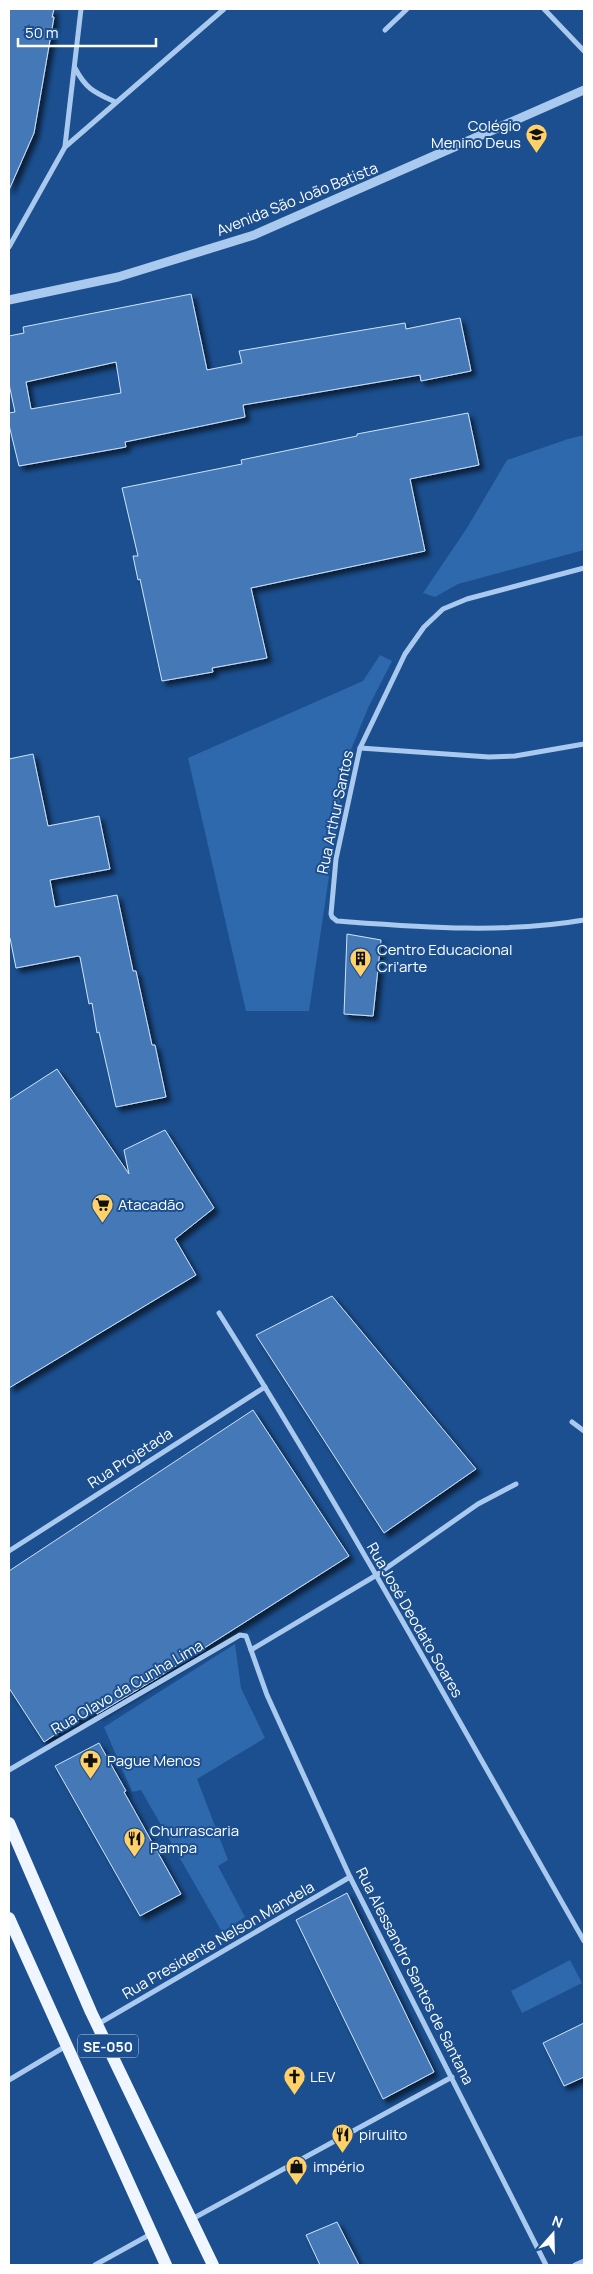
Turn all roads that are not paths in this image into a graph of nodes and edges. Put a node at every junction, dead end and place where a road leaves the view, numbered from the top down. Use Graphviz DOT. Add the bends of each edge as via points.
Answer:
graph roads {
  1 [pos="81,9"];
  2 [pos="224,9"];
  3 [pos="408,9"];
  4 [pos="544,9"];
  5 [pos="385,30"];
  6 [pos="584,51"];
  7 [pos="75,67"];
  8 [pos="582,94"];
  9 [pos="115,102"];
  10 [pos="65,147"];
  11 [pos="9,247"];
  12 [pos="9,300"];
  13 [pos="584,568"];
  14 [pos="584,744"];
  15 [pos="360,748"];
  16 [pos="584,920"];
  17 [pos="219,1313"];
  18 [pos="265,1387"];
  19 [pos="572,1422"];
  20 [pos="584,1431"];
  21 [pos="516,1484"];
  22 [pos="9,1551"];
  23 [pos="376,1576"];
  24 [pos="251,1650"];
  25 [pos="266,1695"];
  26 [pos="9,1770"];
  27 [pos="9,1823"];
  28 [pos="350,1877"];
  29 [pos="9,1918"];
  30 [pos="584,1941"];
  31 [pos="98,2025"];
  32 [pos="67,2046"];
  33 [pos="452,2077"];
  34 [pos="9,2080"];
  35 [pos="192,2219"];
  36 [pos="152,2234"];
  37 [pos="584,2261"];
  38 [pos="95,2265"];
  39 [pos="166,2265"];
  40 [pos="213,2265"];
  41 [pos="546,2265"];
  42 [pos="575,2265"];
  1 -- 7 [label="street"];
  2 -- 9 [label="street"];
  3 -- 5 [label="street"];
  4 -- 6 [label="street"];
  7 -- 9 [label="street" via="90,90"];
  7 -- 10 [label="street"];
  8 -- 12 [label="street, Avenida São João Batista" via="254,235 118,277"];
  9 -- 10 [label="street"];
  10 -- 11 [label="street"];
  13 -- 15 [label="street, Rua Arthur Santos" via="443,608 424,627 405,654"];
  14 -- 15 [label="street" via="515,756 489,757"];
  15 -- 16 [label="street, Rua Arthur Santos" via="336,859 331,914 334,920 462,929"];
  17 -- 18 [label="street, Rua José Deodato Soares"];
  18 -- 22 [label="street, Rua Projetada"];
  18 -- 23 [label="street, Rua José Deodato Soares"];
  19 -- 20 [label="street"];
  21 -- 23 [label="street" via="478,1504"];
  23 -- 24 [label="street"];
  23 -- 30 [label="street, Rua José Deodato Soares"];
  24 -- 25 [label="street, Rua Olavo da Cunha Lima"];
  24 -- 26 [label="street, Rua Olavo da Cunha Lima" via="246,1636 240,1635"];
  25 -- 28 [label="street, Rua Alessandro Santos de Santana"];
  27 -- 31 [label="main road, SE-050"];
  28 -- 31 [label="street, Rua Presidente Nelson Mandela"];
  28 -- 33 [label="street, Rua Alessandro Santos de Santana"];
  29 -- 32 [label="main road, SE-050"];
  31 -- 35 [label="main road, SE-050"];
  32 -- 34 [label="street"];
  32 -- 36 [label="main road, SE-050"];
  33 -- 35 [label="street"];
  33 -- 41 [label="street, Rua Alessandro Santos de Santana"];
  35 -- 40 [label="main road, SE-050"];
  36 -- 38 [label="street"];
  36 -- 39 [label="main road, SE-050"];
  37 -- 42 [label="street"];
}
